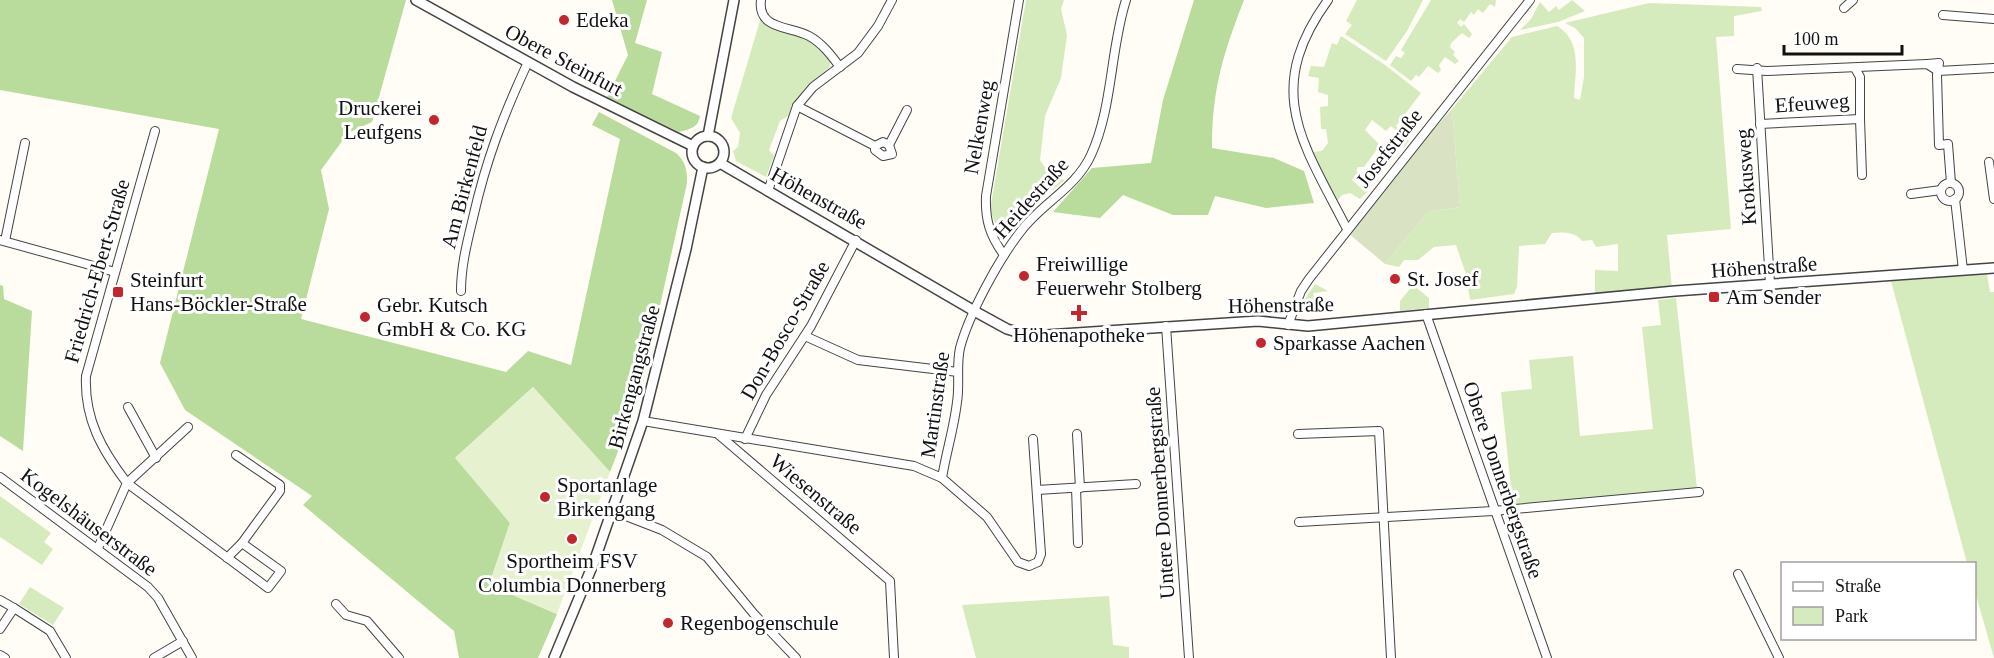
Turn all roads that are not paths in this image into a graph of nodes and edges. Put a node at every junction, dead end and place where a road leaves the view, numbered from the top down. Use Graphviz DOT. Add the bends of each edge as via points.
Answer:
graph roads {
  1 [pos="734,0"];
  2 [pos="761,0"];
  3 [pos="892,0"];
  4 [pos="1019,0"];
  5 [pos="1126,0"];
  6 [pos="1328,0"];
  7 [pos="1530,0"];
  8 [pos="1853,0"];
  9 [pos="418,1"];
  10 [pos="1845,8"];
  11 [pos="1943,15"];
  12 [pos="1994,19"];
  13 [pos="528,62"];
  14 [pos="840,67"];
  15 [pos="1992,67"];
  16 [pos="1757,68"];
  17 [pos="1855,68"];
  18 [pos="1866,68"];
  19 [pos="1737,69"];
  20 [pos="1938,71"];
  21 [pos="1860,77"];
  22 [pos="798,106"];
  23 [pos="907,110"];
  24 [pos="1860,119"];
  25 [pos="1760,124"];
  26 [pos="155,131"];
  27 [pos="708,136"];
  28 [pos="26,143"];
  29 [pos="889,145"];
  30 [pos="693,146"];
  31 [pos="875,146"];
  32 [pos="1989,162"];
  33 [pos="720,163"];
  34 [pos="703,167"];
  35 [pos="1862,175"];
  36 [pos="1951,183"];
  37 [pos="768,190"];
  38 [pos="1941,190"];
  39 [pos="1911,194"];
  40 [pos="1955,199"];
  41 [pos="1994,199"];
  42 [pos="1347,229"];
  43 [pos="3,240"];
  44 [pos="856,240"];
  45 [pos="1004,255"];
  46 [pos="1994,268"];
  47 [pos="1963,270"];
  48 [pos="115,272"];
  49 [pos="1770,284"];
  50 [pos="461,291"];
  51 [pos="976,312"];
  52 [pos="1426,314"];
  53 [pos="1288,325"];
  54 [pos="1166,326"];
  55 [pos="805,336"];
  56 [pos="958,372"];
  57 [pos="128,407"];
  58 [pos="643,421"];
  59 [pos="188,427"];
  60 [pos="718,434"];
  61 [pos="1077,434"];
  62 [pos="1298,434"];
  63 [pos="1033,439"];
  64 [pos="745,440"];
  65 [pos="236,455"];
  66 [pos="156,458"];
  67 [pos="0,477"];
  68 [pos="942,478"];
  69 [pos="127,483"];
  70 [pos="1136,484"];
  71 [pos="1078,488"];
  72 [pos="1037,490"];
  73 [pos="1700,492"];
  74 [pos="613,511"];
  75 [pos="1493,511"];
  76 [pos="1384,518"];
  77 [pos="1299,522"];
  78 [pos="242,543"];
  79 [pos="1078,543"];
  80 [pos="98,549"];
  81 [pos="227,558"];
  82 [pos="1738,574"];
  83 [pos="0,600"];
  84 [pos="336,604"];
  85 [pos="14,608"];
  86 [pos="0,629"];
  87 [pos="183,641"];
  88 [pos="0,655"];
  89 [pos="5,658"];
  90 [pos="66,658"];
  91 [pos="154,658"];
  92 [pos="192,658"];
  93 [pos="399,658"];
  94 [pos="554,658"];
  95 [pos="796,658"];
  96 [pos="894,658"];
  97 [pos="1189,658"];
  98 [pos="1391,658"];
  99 [pos="1547,658"];
  100 [pos="1779,658"];
  1 -- 27 [label="street"];
  2 -- 14 [label="street" via="760,10 771,24 816,40"];
  3 -- 14 [label="street" via="867,42"];
  4 -- 45 [label="street, Nelkenweg" via="986,196 985,217 990,234"];
  5 -- 45 [label="street, Heidestraße" via="1102,120 1090,157 1080,175 1030,220"];
  6 -- 42 [label="street" via="1299,50 1294,105 1306,147"];
  7 -- 42 [label="street, Josefstraße"];
  8 -- 10 [label="street"];
  9 -- 13 [label="street, Obere Steinfurt"];
  11 -- 12 [label="street"];
  13 -- 30 [label="street, Obere Steinfurt"];
  13 -- 50 [label="street, Am Birkenfeld" via="501,118 485,165 461,267"];
  14 -- 22 [label="street" via="813,87"];
  15 -- 20 [label="street"];
  16 -- 17 [label="street"];
  16 -- 19 [label="street"];
  16 -- 25 [label="street, Krokusweg"];
  17 -- 18 [label="street, Efeuweg"];
  17 -- 21 [label="street, Efeuweg"];
  18 -- 20 [label="street, Efeuweg" via="1927,64"];
  18 -- 21 [label="street"];
  20 -- 36 [label="street" via="1939,145 1948,144"];
  21 -- 24 [label="street, Efeuweg"];
  22 -- 31 [label="street"];
  22 -- 37 [label="street"];
  23 -- 29 [label="street"];
  24 -- 25 [label="street, Efeuweg"];
  24 -- 35 [label="street"];
  25 -- 49 [label="street, Krokusweg"];
  26 -- 48 [label="street, Friedrich-Ebert-Straße"];
  27 -- 30 [label="street" via="699,138"];
  27 -- 33 [label="street" via="723,145"];
  28 -- 43 [label="street"];
  29 -- 31 [label="street" via="883,142"];
  29 -- 31 [label="street" via="892,154 886,157"];
  30 -- 34 [label="street" via="694,160"];
  32 -- 41 [label="street"];
  33 -- 34 [label="street"];
  33 -- 37 [label="street, Höhenstraße"];
  34 -- 58 [label="street, Birkengangstraße"];
  36 -- 38 [label="street"];
  36 -- 40 [label="street" via="1959,191"];
  37 -- 44 [label="street, Höhenstraße"];
  38 -- 39 [label="street"];
  38 -- 40 [label="street" via="1944,198"];
  40 -- 47 [label="street"];
  42 -- 53 [label="street, Josefstraße" via="1301,291"];
  43 -- 48 [label="street"];
  44 -- 51 [label="street, Höhenstraße"];
  44 -- 55 [label="street, Don-Bosco-Straße"];
  45 -- 51 [label="street, Heidestraße"];
  46 -- 47 [label="street, Höhenstraße"];
  47 -- 49 [label="street, Höhenstraße"];
  48 -- 69 [label="street, Friedrich-Ebert-Straße" via="89,360 85,392 95,433"];
  49 -- 52 [label="street, Höhenstraße"];
  51 -- 54 [label="street, Höhenstraße" via="1007,329 1031,336"];
  51 -- 56 [label="street, Martinstraße" via="963,340"];
  52 -- 53 [label="street, Höhenstraße"];
  52 -- 75 [label="street, Obere Donnerbergstraße"];
  53 -- 54 [label="street, Höhenstraße" via="1258,321"];
  54 -- 97 [label="street, Untere Donnerbergstraße"];
  55 -- 56 [label="street" via="858,360"];
  55 -- 64 [label="street, Don-Bosco-Straße" via="766,395"];
  56 -- 68 [label="street, Martinstraße" via="957,402"];
  57 -- 66 [label="street"];
  58 -- 60 [label="street"];
  58 -- 74 [label="street, Birkengangstraße"];
  59 -- 66 [label="street"];
  60 -- 64 [label="street"];
  60 -- 96 [label="street, Wiesenstraße" via="890,581"];
  61 -- 71 [label="street"];
  62 -- 76 [label="street" via="1379,431"];
  63 -- 72 [label="street, Martinstraße"];
  64 -- 68 [label="street" via="914,466"];
  65 -- 78 [label="street" via="280,485 280,492"];
  66 -- 69 [label="street"];
  67 -- 80 [label="street, Kogelshäuserstraße"];
  68 -- 72 [label="street, Martinstraße" via="987,517 1023,566 1034,565 1041,554"];
  69 -- 80 [label="street"];
  69 -- 81 [label="street, Friedrich-Ebert-Straße"];
  70 -- 71 [label="street"];
  71 -- 72 [label="street"];
  71 -- 79 [label="street"];
  73 -- 75 [label="street"];
  74 -- 94 [label="street, Birkengangstraße"];
  74 -- 95 [label="street" via="662,530 696,549 716,566 753,614"];
  75 -- 76 [label="street"];
  75 -- 99 [label="street, Obere Donnerbergstraße"];
  76 -- 77 [label="street"];
  76 -- 98 [label="street"];
  78 -- 81 [label="street"];
  78 -- 81 [label="street, Friedrich-Ebert-Straße" via="281,571 268,588"];
  80 -- 87 [label="street, Kogelshäuserstraße" via="148,587"];
  82 -- 100 [label="street"];
  83 -- 85 [label="street"];
  84 -- 93 [label="street" via="346,615 367,621"];
  85 -- 86 [label="street"];
  85 -- 90 [label="street" via="50,631"];
  87 -- 91 [label="street"];
  87 -- 92 [label="street, Kogelshäuserstraße"];
  88 -- 89 [label="street"];
}
